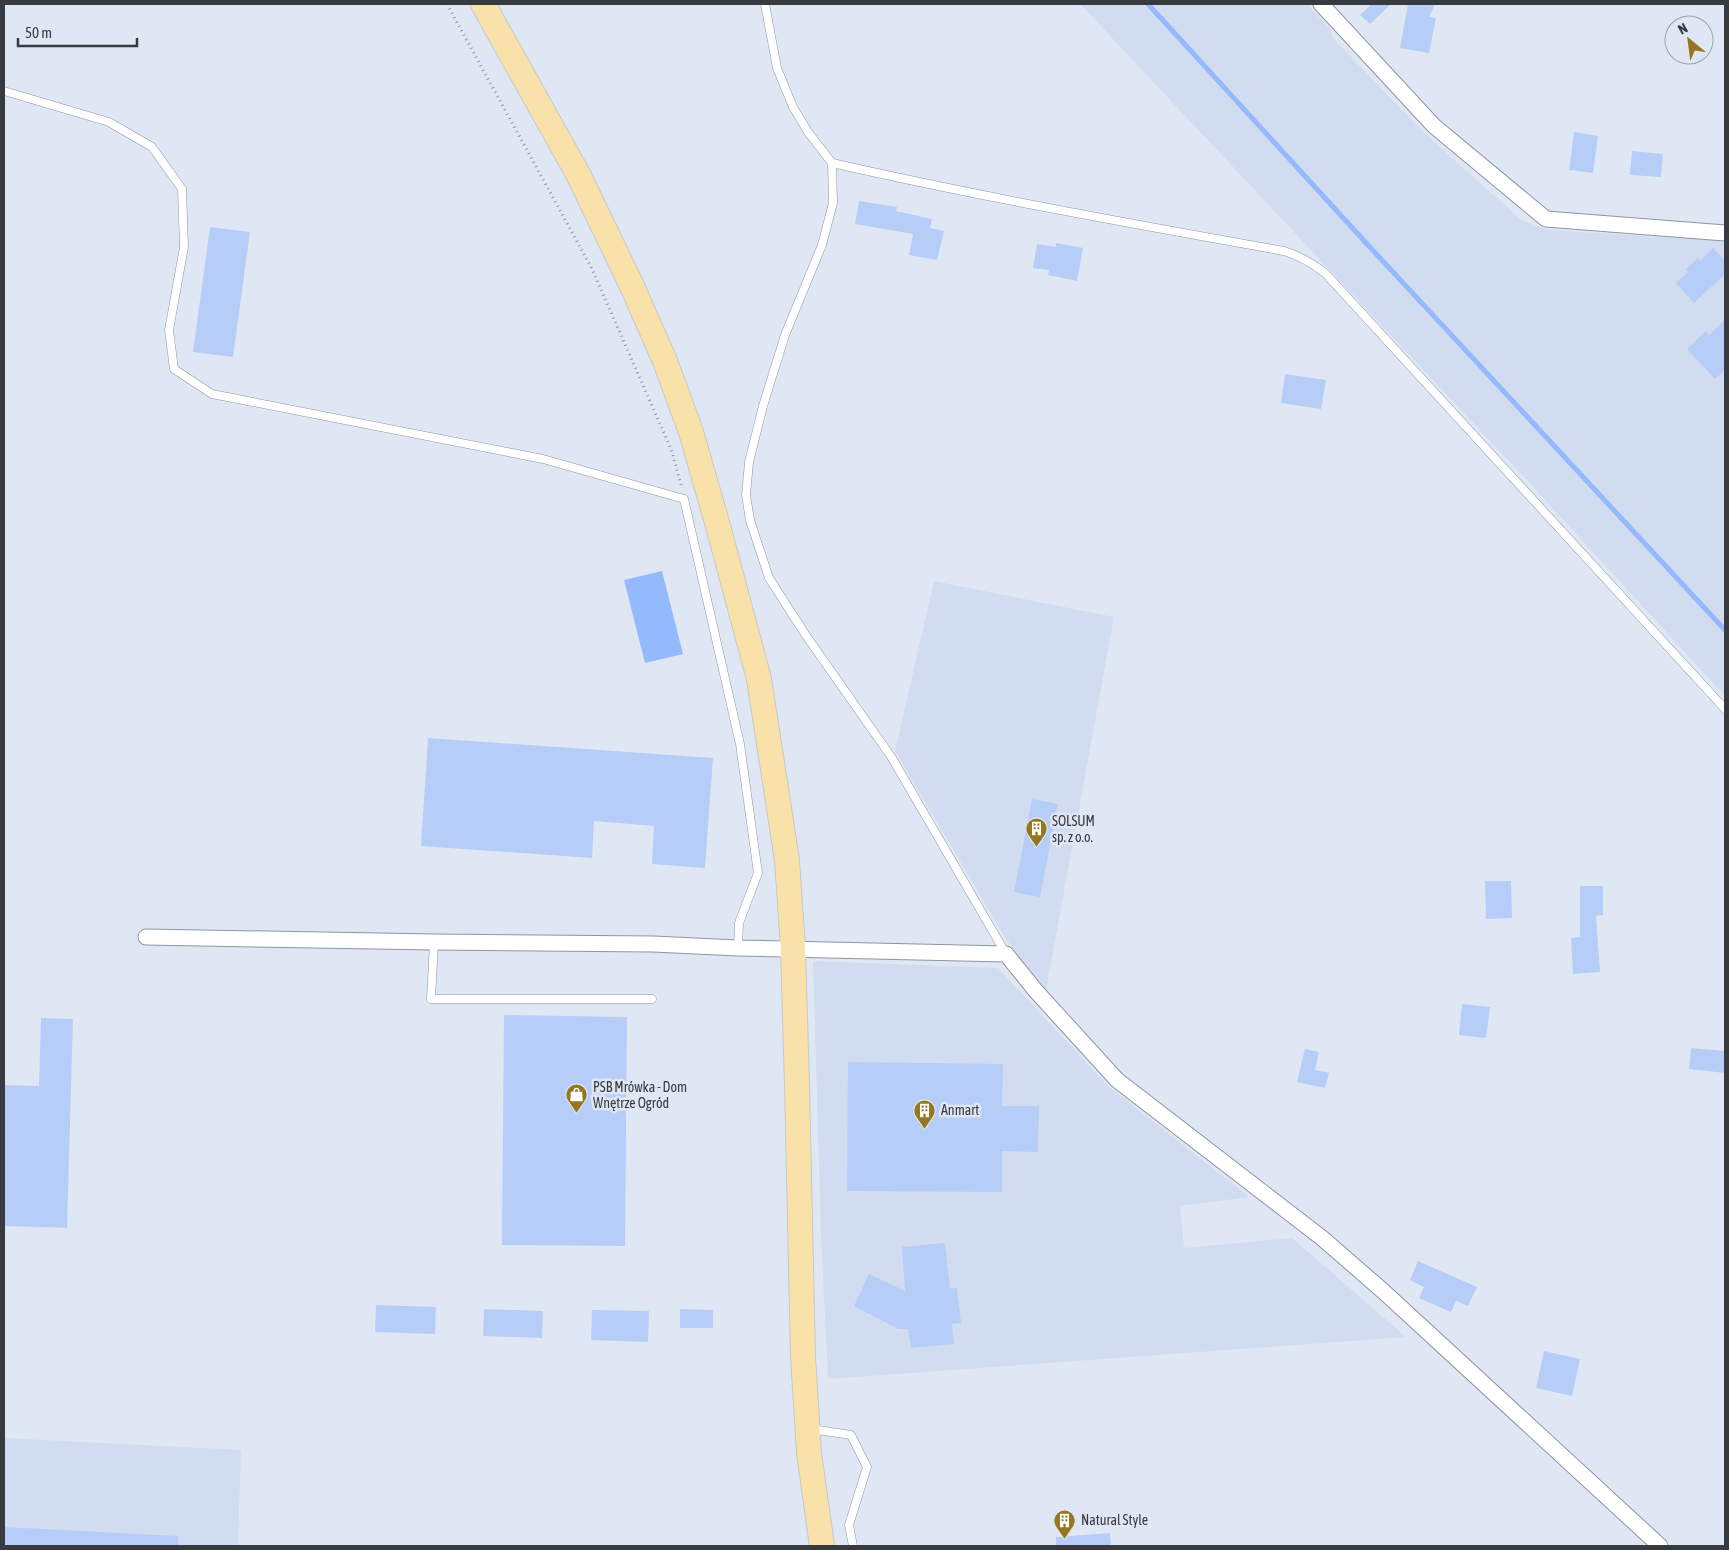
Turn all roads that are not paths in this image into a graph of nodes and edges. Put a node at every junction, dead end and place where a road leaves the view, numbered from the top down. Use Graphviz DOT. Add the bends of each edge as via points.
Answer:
graph roads {
  1 [pos="483,4"];
  2 [pos="765,4"];
  3 [pos="1321,4"];
  4 [pos="4,92"];
  5 [pos="832,162"];
  6 [pos="1725,233"];
  7 [pos="1725,708"];
  8 [pos="146,937"];
  9 [pos="434,942"];
  10 [pos="738,948"];
  11 [pos="793,949"];
  12 [pos="1006,954"];
  13 [pos="652,999"];
  14 [pos="807,1428"];
  15 [pos="822,1546"];
  16 [pos="853,1546"];
  17 [pos="1660,1546"];
  1 -- 11 [label="main road" via="578,174 631,284 691,432 759,679 787,860"];
  2 -- 5 [label="lane" via="777,68 793,107"];
  3 -- 6 [label="street" via="1434,126 1546,219"];
  4 -- 10 [label="lane" via="109,122 152,147 182,189 184,247 169,330 174,369 212,394 542,459 684,499 740,744 758,874 739,922"];
  5 -- 7 [label="lane" via="1036,206 1284,251 1312,263"];
  5 -- 12 [label="lane" via="833,203 822,245 786,335 763,406 750,462 746,495 750,520 768,578 892,758"];
  8 -- 9 [label="street"];
  9 -- 10 [label="street"];
  9 -- 13 [label="lane" via="431,999"];
  10 -- 11 [label="street"];
  11 -- 12 [label="street"];
  11 -- 14 [label="main road"];
  12 -- 17 [label="street" via="1118,1080 1322,1238"];
  14 -- 15 [label="main road"];
  14 -- 16 [label="lane" via="851,1435 867,1467 849,1525"];
}
